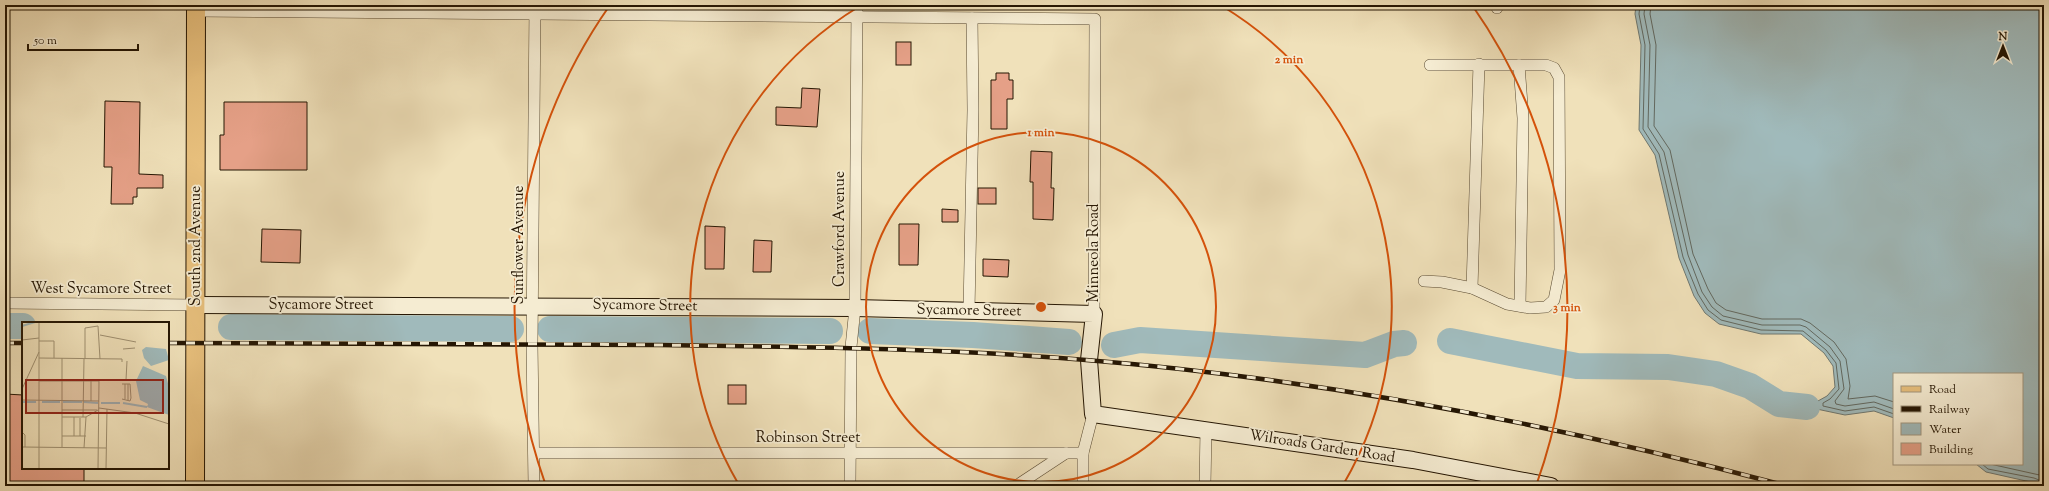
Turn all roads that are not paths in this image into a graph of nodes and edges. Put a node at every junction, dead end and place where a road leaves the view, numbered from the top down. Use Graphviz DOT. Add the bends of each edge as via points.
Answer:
graph roads {
  1 [pos="857,5"];
  2 [pos="196,8"];
  3 [pos="535,9"];
  4 [pos="857,17"];
  5 [pos="972,18"];
  6 [pos="1479,64"];
  7 [pos="1430,65"];
  8 [pos="1519,65"];
  9 [pos="1424,281"];
  10 [pos="1472,288"];
  11 [pos="5,303"];
  12 [pos="196,305"];
  13 [pos="534,305"];
  14 [pos="1520,306"];
  15 [pos="855,308"];
  16 [pos="969,311"];
  17 [pos="1094,314"];
  18 [pos="1093,414"];
  19 [pos="1206,429"];
  20 [pos="534,453"];
  21 [pos="850,453"];
  22 [pos="1066,453"];
  23 [pos="1083,453"];
  24 [pos="195,486"];
  25 [pos="534,486"];
  26 [pos="850,486"];
  27 [pos="1016,486"];
  28 [pos="1083,486"];
  29 [pos="1205,486"];
  30 [pos="1551,486"];
  1 -- 4 [label="street, Crawford Avenue"];
  2 -- 3 [label="street"];
  2 -- 12 [label="main road, South 2nd Avenue"];
  3 -- 4 [label="street"];
  3 -- 13 [label="street, Sunflower Avenue"];
  4 -- 5 [label="street"];
  4 -- 15 [label="street, Crawford Avenue"];
  5 -- 16 [label="street"];
  5 -- 17 [label="street, Minneola Road" via="1095,19"];
  6 -- 7 [label="street"];
  6 -- 8 [label="street"];
  6 -- 10 [label="street"];
  8 -- 14 [label="street" via="1523,118"];
  8 -- 14 [label="street" via="1546,65 1554,68 1559,77 1560,270 1554,300 1546,307"];
  9 -- 10 [label="street"];
  10 -- 14 [label="street" via="1507,304"];
  11 -- 12 [label="street, West Sycamore Street"];
  12 -- 13 [label="street, Sycamore Street"];
  12 -- 24 [label="main road, South 2nd Avenue"];
  13 -- 15 [label="street, Sycamore Street"];
  13 -- 20 [label="street, Sunflower Avenue"];
  15 -- 16 [label="street, Sycamore Street"];
  15 -- 21 [label="street, Crawford Avenue" via="851,347"];
  16 -- 17 [label="street, Sycamore Street"];
  17 -- 18 [label="street, Minneola Road" via="1089,360"];
  18 -- 19 [label="street, Wilroads Garden Road"];
  18 -- 23 [label="street, Minneola Road"];
  19 -- 29 [label="street"];
  19 -- 30 [label="street, Wilroads Garden Road" via="1413,460"];
  20 -- 21 [label="street, Robinson Street"];
  20 -- 25 [label="street, Sunflower Avenue"];
  21 -- 22 [label="street, Robinson Street"];
  21 -- 26 [label="street, Crawford Avenue"];
  22 -- 23 [label="street, Robinson Street"];
  22 -- 27 [label="street"];
  23 -- 28 [label="street, Minneola Road"];
}
